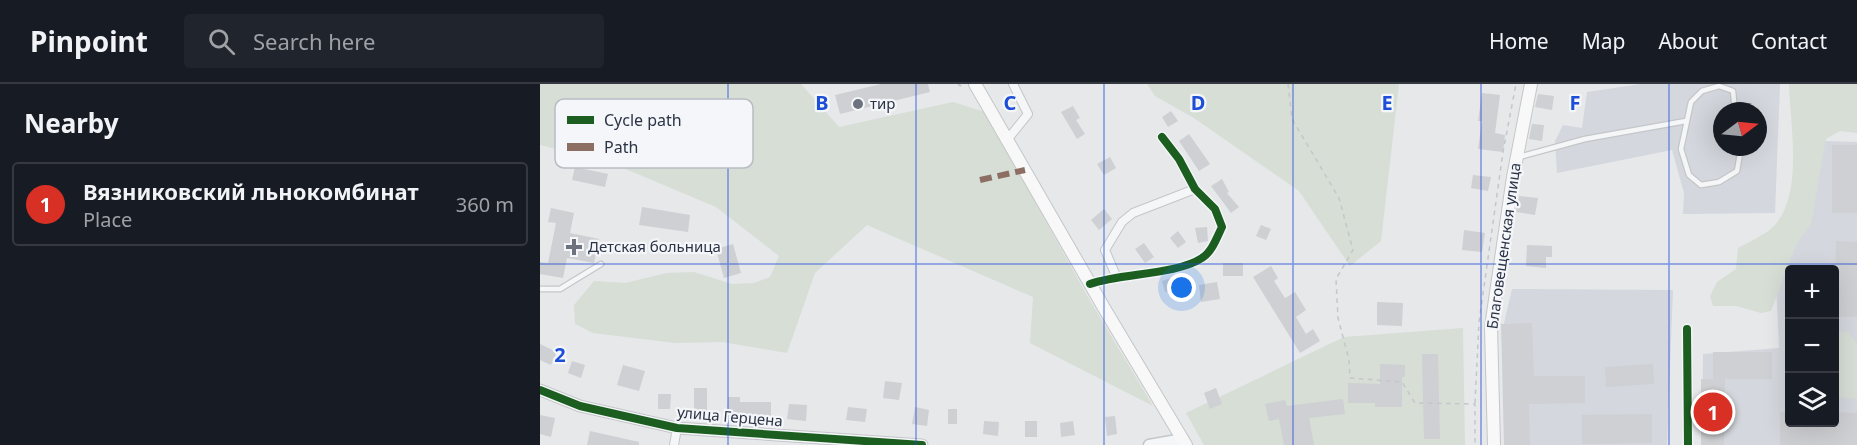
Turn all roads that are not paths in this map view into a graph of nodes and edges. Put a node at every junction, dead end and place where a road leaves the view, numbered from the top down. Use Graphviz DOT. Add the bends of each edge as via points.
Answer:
graph roads {
  1 [pos="975,84"];
  2 [pos="1013,84"];
  3 [pos="1530,84"];
  4 [pos="1719,85"];
  5 [pos="1734,102"];
  6 [pos="1686,121"];
  7 [pos="1162,137"];
  8 [pos="1007,140"];
  9 [pos="1740,156"];
  10 [pos="1516,157"];
  11 [pos="1195,189"];
  12 [pos="601,264"];
  13 [pos="1117,278"];
  14 [pos="1090,284"];
  15 [pos="540,289"];
  16 [pos="1687,329"];
  17 [pos="540,390"];
  18 [pos="677,428"];
  19 [pos="1185,442"];
  20 [pos="674,445"];
  21 [pos="922,445"];
  22 [pos="1149,445"];
  23 [pos="1494,445"];
  24 [pos="1688,445"];
  1 -- 8 [label="main road"];
  2 -- 8 [label="street" via="1028,114"];
  3 -- 10 [label="main road, Благовещенская улица"];
  4 -- 5 [label="lane" via="1733,91"];
  4 -- 6 [label="lane" via="1702,91 1691,102"];
  6 -- 9 [label="lane" via="1681,149 1689,175 1701,184 1719,182 1737,171"];
  6 -- 10 [label="lane" via="1585,139"];
  7 -- 11 [label="street"];
  8 -- 14 [label="main road"];
  10 -- 23 [label="main road, Благовещенская улица" via="1491,327"];
  11 -- 13 [label="street" via="1133,213 1122,222 1105,250"];
  11 -- 13 [label="street" via="1215,209 1222,227 1203,258"];
  12 -- 15 [label="lane" via="560,289"];
  13 -- 14 [label="street"];
  14 -- 19 [label="main road"];
  16 -- 24 [label="street"];
  17 -- 18 [label="street, улица Герцена" via="580,406"];
  18 -- 20 [label="street"];
  18 -- 21 [label="street, улица Герцена"];
  19 -- 22 [label="street"];
}
